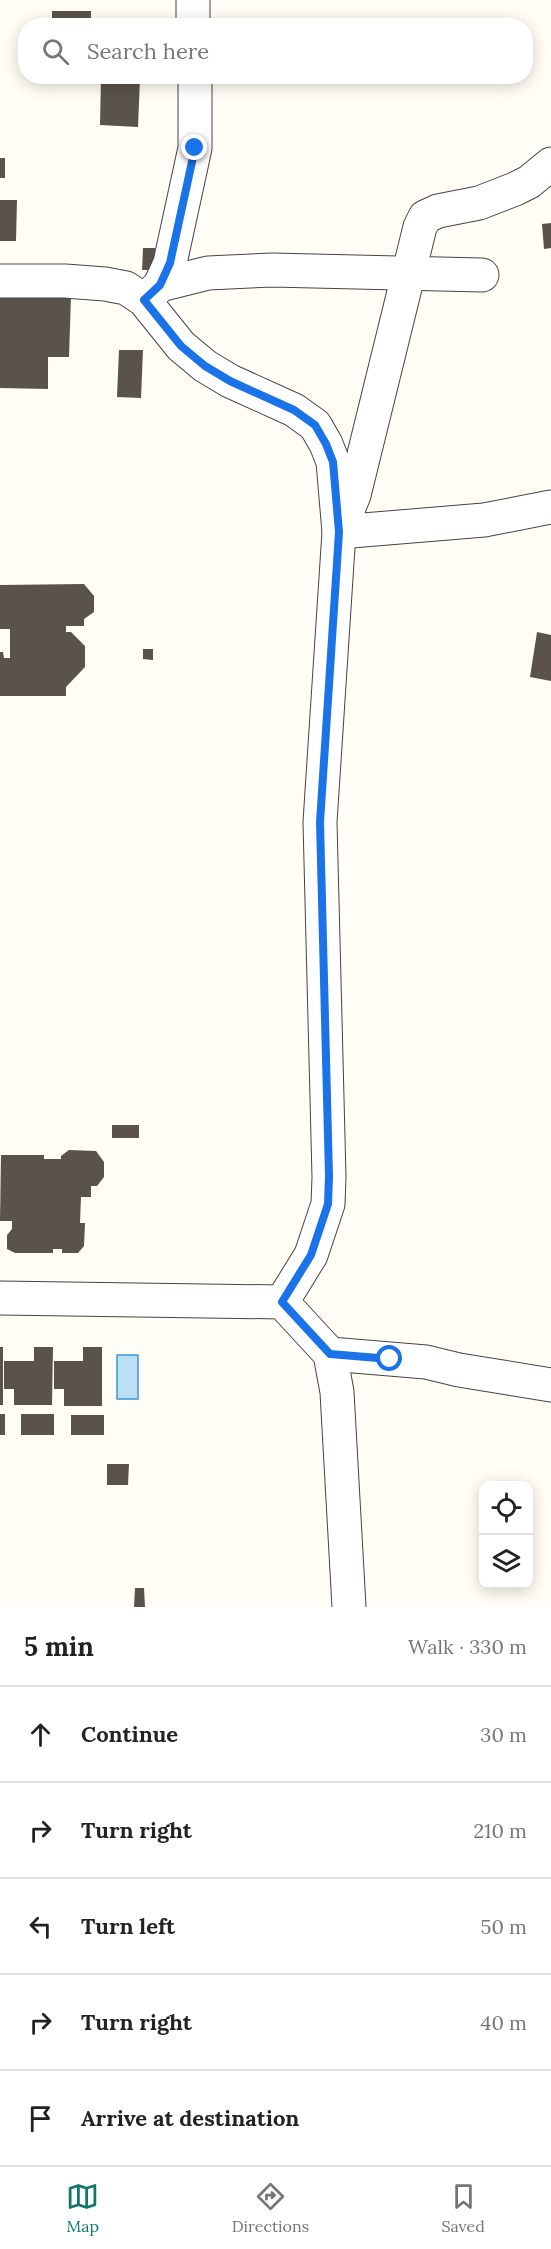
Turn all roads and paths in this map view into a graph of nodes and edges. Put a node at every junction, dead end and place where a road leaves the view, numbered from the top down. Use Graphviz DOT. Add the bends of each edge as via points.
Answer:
graph roads {
  1 [pos="193,0"];
  2 [pos="194,18"];
  3 [pos="195,84"];
  4 [pos="551,164"];
  5 [pos="408,272"];
  6 [pos="482,275"];
  7 [pos="0,280"];
  8 [pos="152,293"];
  9 [pos="551,507"];
  10 [pos="339,532"];
  11 [pos="0,1298"];
  12 [pos="282,1302"];
  13 [pos="330,1354"];
  14 [pos="551,1385"];
  15 [pos="349,1607"];
  1 -- 2 [label="street"];
  3 -- 8 [label="street" via="195,148 170,263"];
  4 -- 5 [label="street" via="515,189 425,217"];
  5 -- 6 [label="street"];
  5 -- 8 [label="street" via="208,273"];
  5 -- 10 [label="street" via="354,495"];
  7 -- 8 [label="street" via="105,284"];
  8 -- 10 [label="street" via="181,346 205,366 294,410 315,425 333,462"];
  9 -- 10 [label="street" via="484,520"];
  10 -- 12 [label="street" via="320,822 328,1204 311,1255"];
  11 -- 12 [label="street"];
  12 -- 13 [label="street"];
  13 -- 14 [label="street" via="426,1362"];
  13 -- 15 [label="street" via="337,1392"];
}
